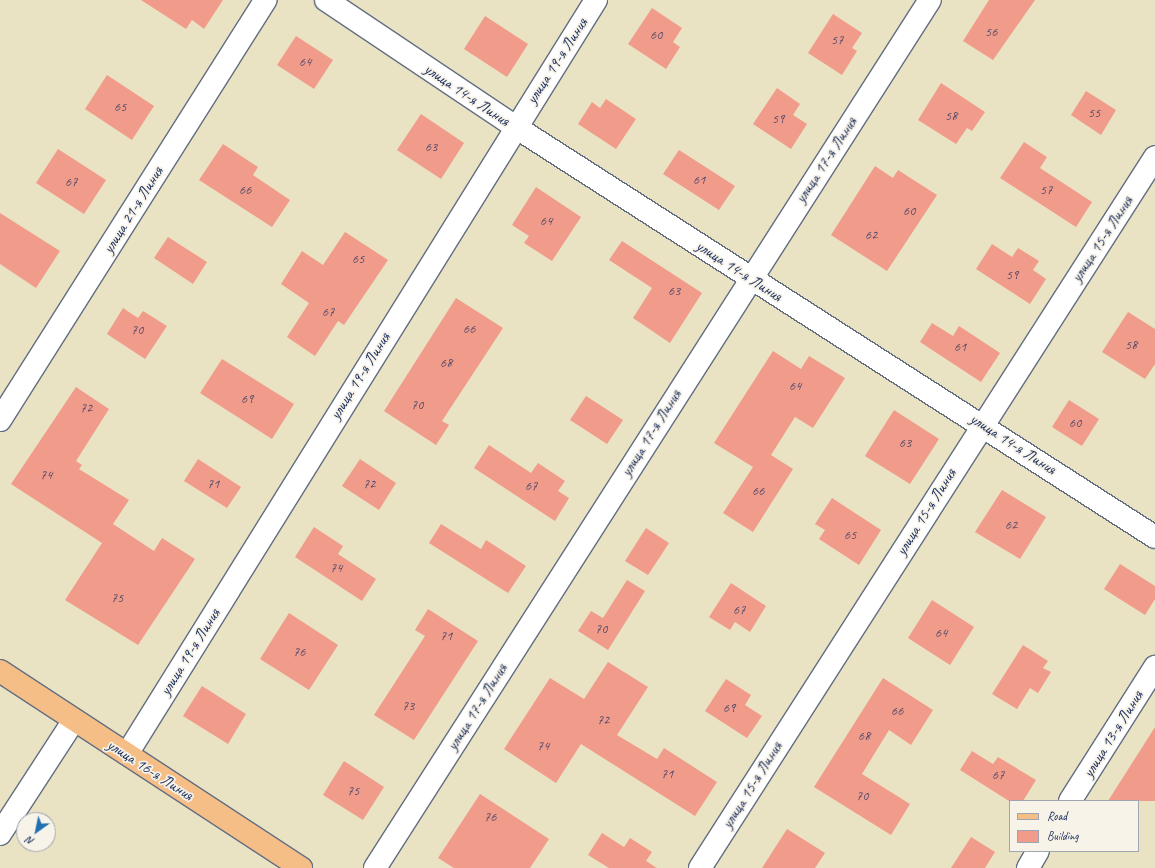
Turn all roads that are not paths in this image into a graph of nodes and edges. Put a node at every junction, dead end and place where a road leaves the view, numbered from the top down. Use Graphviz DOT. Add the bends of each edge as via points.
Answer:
graph roads {
  1 [pos="266,0"];
  2 [pos="326,0"];
  3 [pos="596,0"];
  4 [pos="930,0"];
  5 [pos="514,126"];
  6 [pos="1155,157"];
  7 [pos="749,278"];
  8 [pos="0,420"];
  9 [pos="982,424"];
  10 [pos="1155,537"];
  11 [pos="1155,667"];
  12 [pos="0,672"];
  13 [pos="74,720"];
  14 [pos="127,754"];
  15 [pos="1071,800"];
  16 [pos="0,834"];
  17 [pos="1037,852"];
  18 [pos="301,868"];
  19 [pos="375,868"];
  20 [pos="700,868"];
  21 [pos="1028,868"];
  1 -- 8 [label="street, улица 21-я Линия"];
  2 -- 5 [label="street, улица 14-я Линия"];
  3 -- 5 [label="street, улица 19-я Линия"];
  4 -- 7 [label="street, улица 17-я Линия"];
  5 -- 7 [label="street, улица 14-я Линия"];
  5 -- 14 [label="street, улица 19-я Линия"];
  6 -- 9 [label="street, улица 15-я Линия"];
  7 -- 9 [label="street, улица 14-я Линия"];
  7 -- 19 [label="street, улица 17-я Линия"];
  9 -- 10 [label="street, улица 14-я Линия"];
  9 -- 20 [label="street, улица 15-я Линия"];
  11 -- 15 [label="street, улица 13-я Линия"];
  12 -- 13 [label="main road, улица 16-я Линия"];
  13 -- 14 [label="main road, улица 16-я Линия"];
  13 -- 16 [label="street"];
  14 -- 18 [label="main road, улица 16-я Линия"];
  17 -- 21 [label="street"];
}
